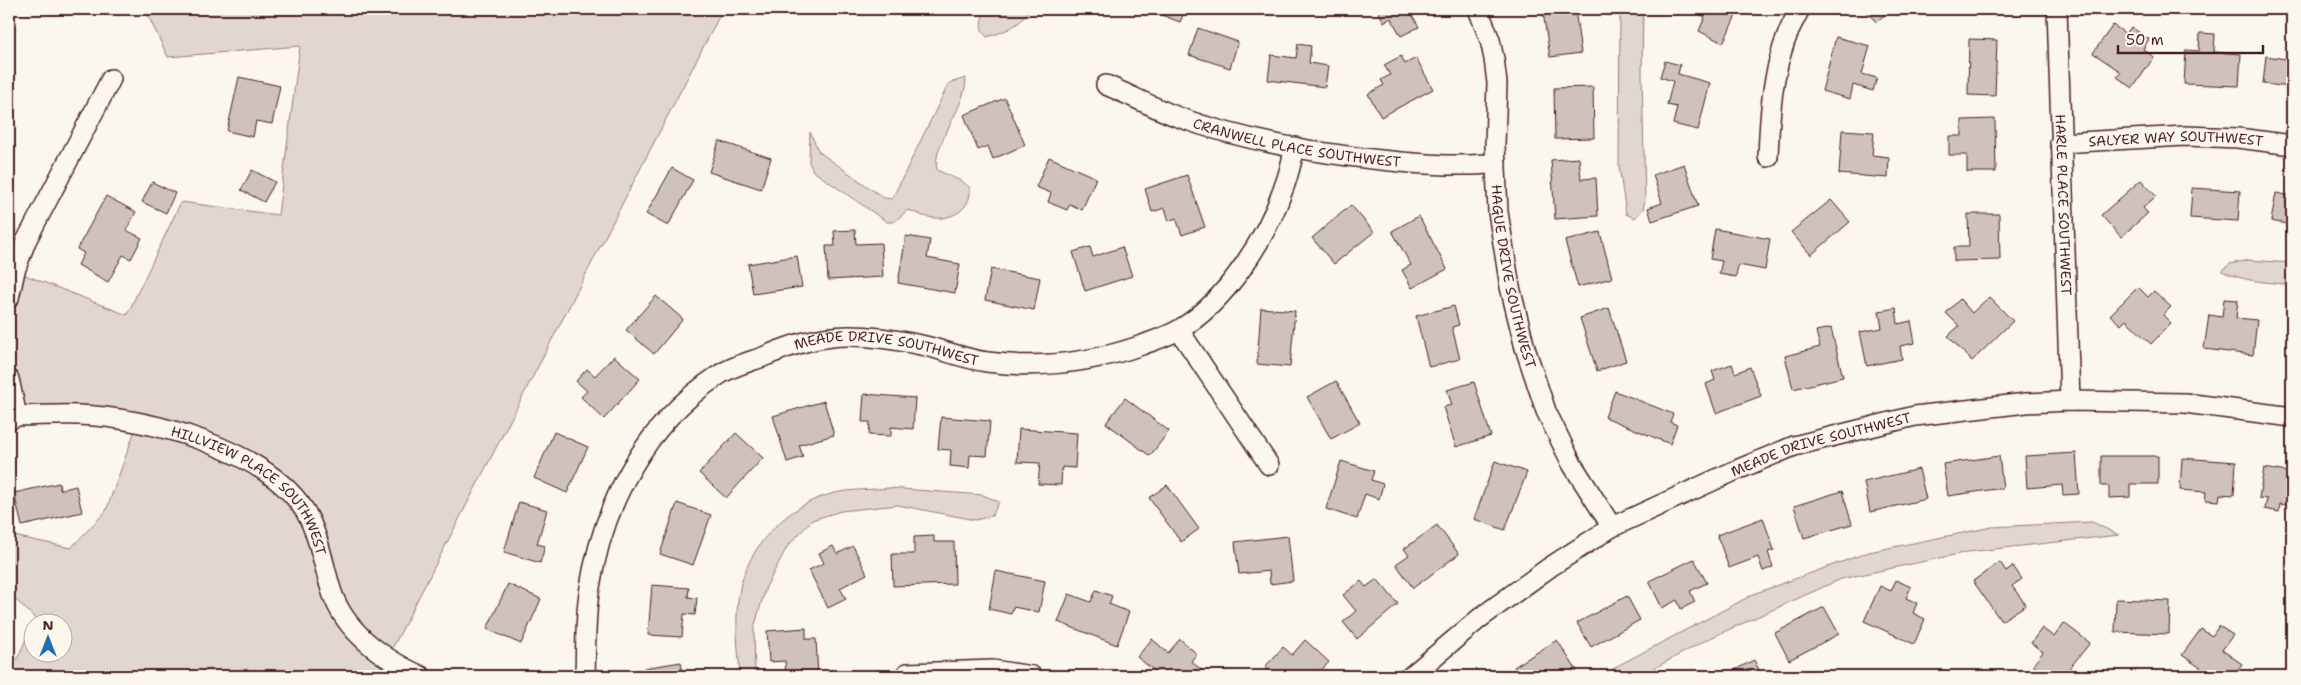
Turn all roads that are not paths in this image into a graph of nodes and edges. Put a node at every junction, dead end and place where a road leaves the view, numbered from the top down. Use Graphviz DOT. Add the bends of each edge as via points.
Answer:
graph roads {
  1 [pos="1478,9"];
  2 [pos="1800,9"];
  3 [pos="2057,9"];
  4 [pos="111,79"];
  5 [pos="1106,84"];
  6 [pos="2060,142"];
  7 [pos="2292,145"];
  8 [pos="1295,147"];
  9 [pos="1768,157"];
  10 [pos="1496,164"];
  11 [pos="9,298"];
  12 [pos="1179,330"];
  13 [pos="9,379"];
  14 [pos="2070,401"];
  15 [pos="13,418"];
  16 [pos="2292,418"];
  17 [pos="1269,466"];
  18 [pos="1612,527"];
  19 [pos="907,673"];
  20 [pos="421,676"];
  21 [pos="585,676"];
  22 [pos="1032,676"];
  23 [pos="1411,676"];
  1 -- 10 [label="street, HAGUE DRIVE SOUTHWEST" via="1490,40 1497,83"];
  2 -- 9 [label="street" via="1781,48 1773,80"];
  3 -- 6 [label="street, HARLE PLACE SOUTHWEST"];
  4 -- 11 [label="street" via="26,240"];
  5 -- 8 [label="street, CRANWELL PLACE SOUTHWEST" via="1178,117"];
  6 -- 7 [label="street, SALYER WAY SOUTHWEST" via="2184,136"];
  6 -- 14 [label="street, HARLE PLACE SOUTHWEST"];
  8 -- 10 [label="street, CRANWELL PLACE SOUTHWEST" via="1413,163"];
  8 -- 12 [label="street, MEADE DRIVE SOUTHWEST" via="1284,187 1260,238 1231,281 1208,307"];
  10 -- 18 [label="street, HAGUE DRIVE SOUTHWEST" via="1498,212 1510,287 1525,348 1546,411 1572,464"];
  12 -- 17 [label="street"];
  12 -- 21 [label="street, MEADE DRIVE SOUTHWEST" via="1110,356 1033,366 978,361 924,345 888,339 823,337 788,346 721,373 663,423 628,471 596,559 589,593"];
  13 -- 15 [label="street"];
  14 -- 16 [label="street, MEADE DRIVE SOUTHWEST" via="2185,403"];
  14 -- 18 [label="street, MEADE DRIVE SOUTHWEST" via="1915,416 1794,446"];
  15 -- 20 [label="street, HILLVIEW PLACE SOUTHWEST" via="78,414 139,422 216,447 267,472 305,512 340,612 356,633 376,650"];
  18 -- 23 [label="street, MEADE DRIVE SOUTHWEST" via="1480,618"];
  19 -- 22 [label="street" via="993,670"];
}
